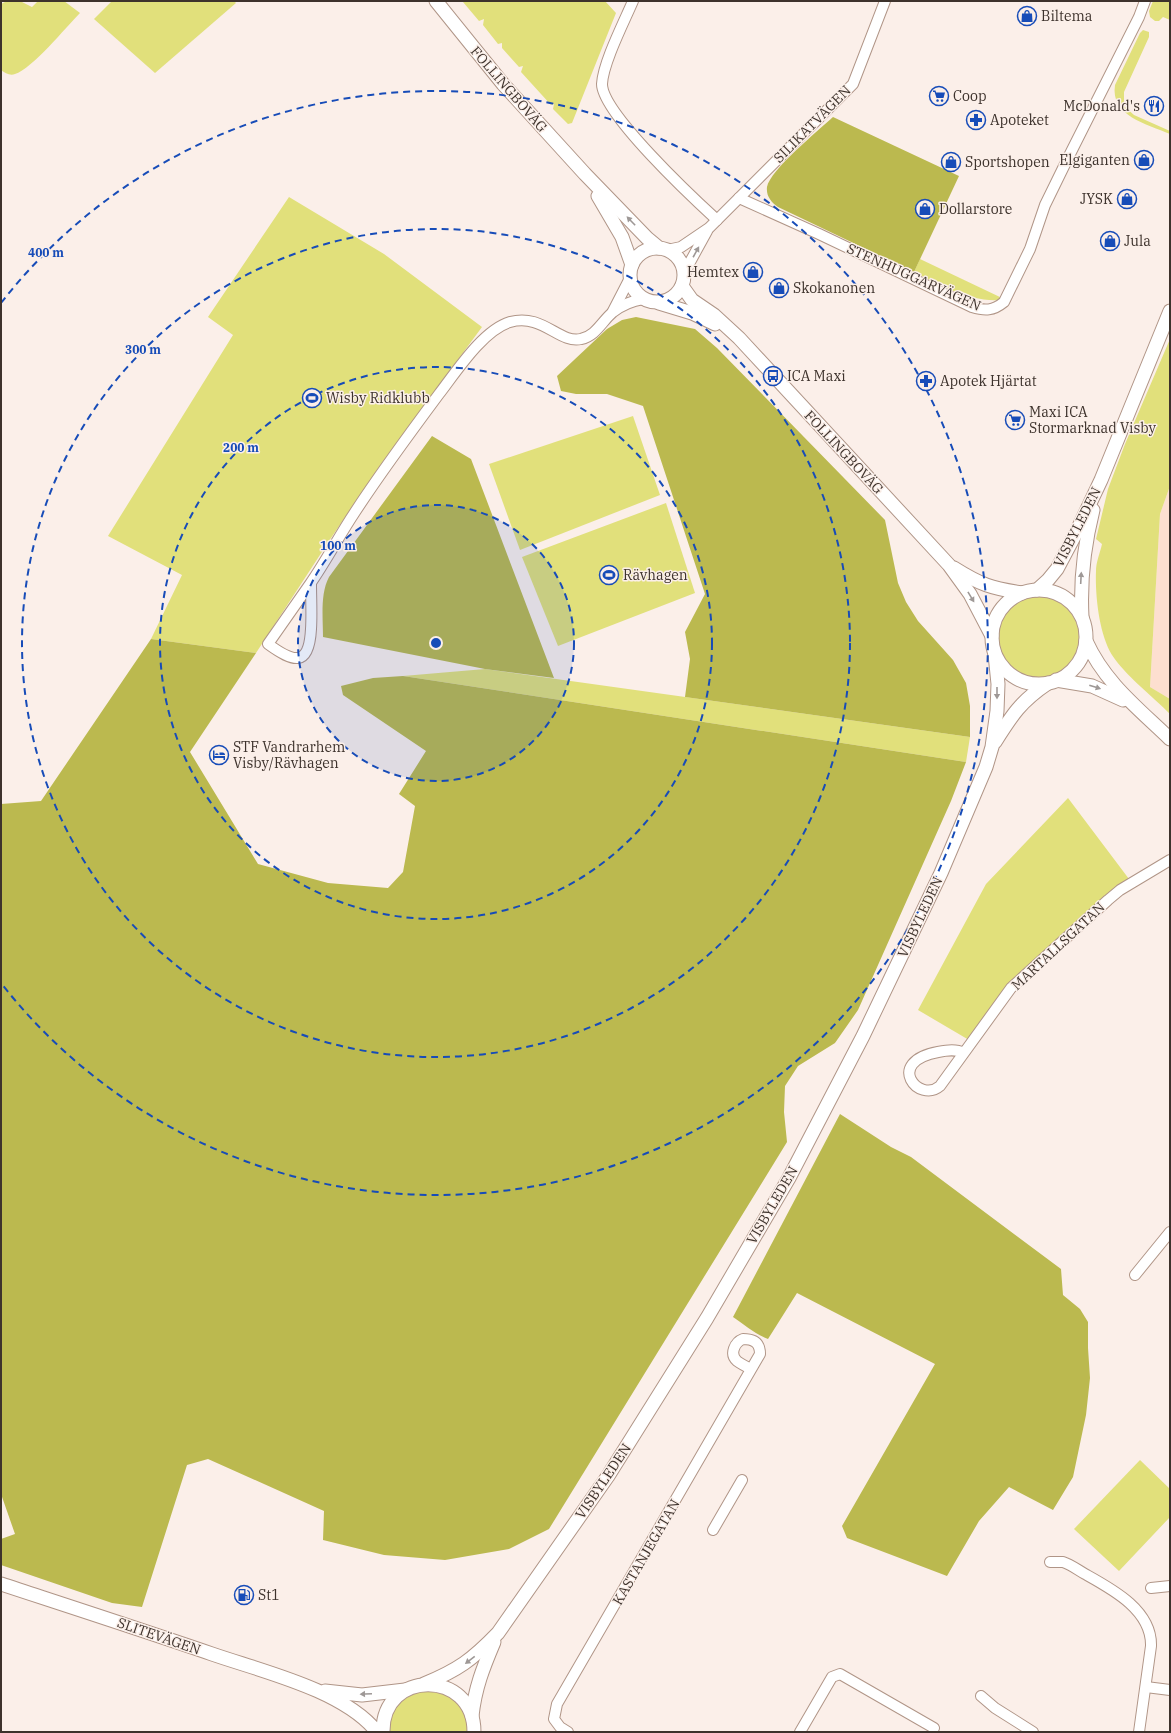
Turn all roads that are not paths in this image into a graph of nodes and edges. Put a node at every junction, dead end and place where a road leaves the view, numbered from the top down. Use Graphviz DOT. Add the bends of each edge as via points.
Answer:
graph roads {
  1 [pos="436,1"];
  2 [pos="633,1"];
  3 [pos="884,1"];
  4 [pos="1145,1"];
  5 [pos="585,174"];
  6 [pos="739,198"];
  7 [pos="717,220"];
  8 [pos="709,228"];
  9 [pos="663,249"];
  10 [pos="631,272"];
  11 [pos="683,282"];
  12 [pos="643,299"];
  13 [pos="659,303"];
  14 [pos="1170,311"];
  15 [pos="612,313"];
  16 [pos="738,338"];
  17 [pos="1100,480"];
  18 [pos="949,565"];
  19 [pos="311,583"];
  20 [pos="1036,590"];
  21 [pos="1022,593"];
  22 [pos="1082,617"];
  23 [pos="992,636"];
  24 [pos="1086,641"];
  25 [pos="995,654"];
  26 [pos="1052,681"];
  27 [pos="1130,703"];
  28 [pos="1170,739"];
  29 [pos="992,747"];
  30 [pos="1170,860"];
  31 [pos="964,1053"];
  32 [pos="1170,1232"];
  33 [pos="1135,1274"];
  34 [pos="751,1369"];
  35 [pos="742,1480"];
  36 [pos="713,1530"];
  37 [pos="1050,1562"];
  38 [pos="1,1584"];
  39 [pos="1170,1586"];
  40 [pos="1151,1588"];
  41 [pos="498,1633"];
  42 [pos="424,1684"];
  43 [pos="1146,1687"];
  44 [pos="316,1689"];
  45 [pos="405,1690"];
  46 [pos="1170,1690"];
  47 [pos="981,1696"];
  48 [pos="473,1723"];
  49 [pos="934,1728"];
  50 [pos="377,1732"];
  51 [pos="383,1732"];
  52 [pos="482,1732"];
  53 [pos="568,1732"];
  54 [pos="800,1732"];
  55 [pos="1033,1732"];
  56 [pos="1139,1732"];
  1 -- 5 [label="main road, FOLLINGBOVÄG" via="502,84"];
  2 -- 7 [label="street" via="604,71 604,95 622,123 686,192"];
  3 -- 6 [label="street, SILIKATVÄGEN" via="853,84"];
  4 -- 6 [label="street, STENHUGGARVÄGEN" via="1046,205 1030,249 1004,302 998,307 990,310 972,307"];
  9 -- 5 [label="main road, FOLLINGBOVÄG, one-way" via="647,238"];
  5 -- 10 [label="main road, FOLLINGBOVÄG" via="622,237"];
  6 -- 7 [label="street, SILIKATVÄGEN"];
  7 -- 8 [label="street, SILIKATVÄGEN"];
  8 -- 9 [label="street" via="681,247"];
  11 -- 8 [label="street, one-way" via="690,262"];
  9 -- 10 [label="main road" via="651,249 641,253"];
  9 -- 11 [label="main road" via="674,254 681,263"];
  10 -- 12 [label="main road" via="633,288"];
  10 -- 15 [label="street"];
  11 -- 13 [label="main road" via="677,294"];
  11 -- 16 [label="main road, FOLLINGBOVÄG" via="692,300"];
  12 -- 13 [label="main road"];
  12 -- 15 [label="street" via="624,304"];
  13 -- 16 [label="main road, FOLLINGBOVÄG" via="706,319"];
  14 -- 17 [label="main road, VISBYLEDEN"];
  15 -- 19 [label="street" via="593,333 582,339 567,338 541,324 526,320 511,322 492,331 464,361 414,428 355,512"];
  16 -- 18 [label="main road, FOLLINGBOVÄG"];
  17 -- 20 [label="main road, VISBYLEDEN" via="1060,564 1048,580"];
  22 -- 17 [label="main road, VISBYLEDEN, one-way" via="1083,560"];
  18 -- 21 [label="main road, FOLLINGBOVÄG" via="977,582"];
  18 -- 23 [label="main road, FOLLINGBOVÄG, one-way" via="970,594"];
  19 -- 19 [label="street" via="309,646 303,656 291,657 268,644"];
  20 -- 21 [label="main road"];
  20 -- 22 [label="main road" via="1063,596"];
  21 -- 23 [label="main road" via="1002,607 994,624"];
  22 -- 24 [label="main road"];
  23 -- 25 [label="main road"];
  24 -- 26 [label="main road" via="1078,662 1071,671"];
  24 -- 27 [label="main road" via="1103,672"];
  25 -- 26 [label="main road" via="1006,670 1017,678 1029,682"];
  25 -- 29 [label="main road, VISBYLEDEN, one-way" via="998,698"];
  26 -- 27 [label="main road, one-way" via="1092,686"];
  26 -- 29 [label="main road, VISBYLEDEN" via="1031,694 1018,708"];
  27 -- 28 [label="main road"];
  29 -- 41 [label="main road, VISBYLEDEN" via="941,872 863,1036 789,1178 665,1387 608,1476"];
  30 -- 31 [label="street, MARTALLSGATAN" via="1120,890 1011,988"];
  31 -- 31 [label="street, MARTALLSGATAN" via="957,1050 919,1056 909,1070 911,1081 920,1088 936,1090"];
  32 -- 33 [label="street"];
  34 -- 53 [label="street, KASTANJEGATAN" via="557,1704 554,1719"];
  35 -- 36 [label="street"];
  37 -- 43 [label="street" via="1064,1562 1115,1591 1139,1614 1147,1625 1151,1638"];
  38 -- 44 [label="main road, SLITEVÄGEN"];
  39 -- 40 [label="street"];
  41 -- 42 [label="main road, VISBYLEDEN, one-way" via="466,1664"];
  41 -- 48 [label="main road, VISBYLEDEN" via="476,1688"];
  42 -- 45 [label="main road, VISBYLEDEN"];
  42 -- 48 [label="main road" via="440,1686 454,1692 465,1703"];
  43 -- 46 [label="street"];
  43 -- 56 [label="street"];
  45 -- 44 [label="main road, SLITEVÄGEN, one-way" via="362,1695"];
  44 -- 50 [label="main road, SLITEVÄGEN" via="358,1713"];
  45 -- 51 [label="main road" via="388,1708 384,1717"];
  47 -- 55 [label="street"];
  48 -- 52 [label="main road"];
  49 -- 54 [label="street" via="840,1674 832,1677"];
}
